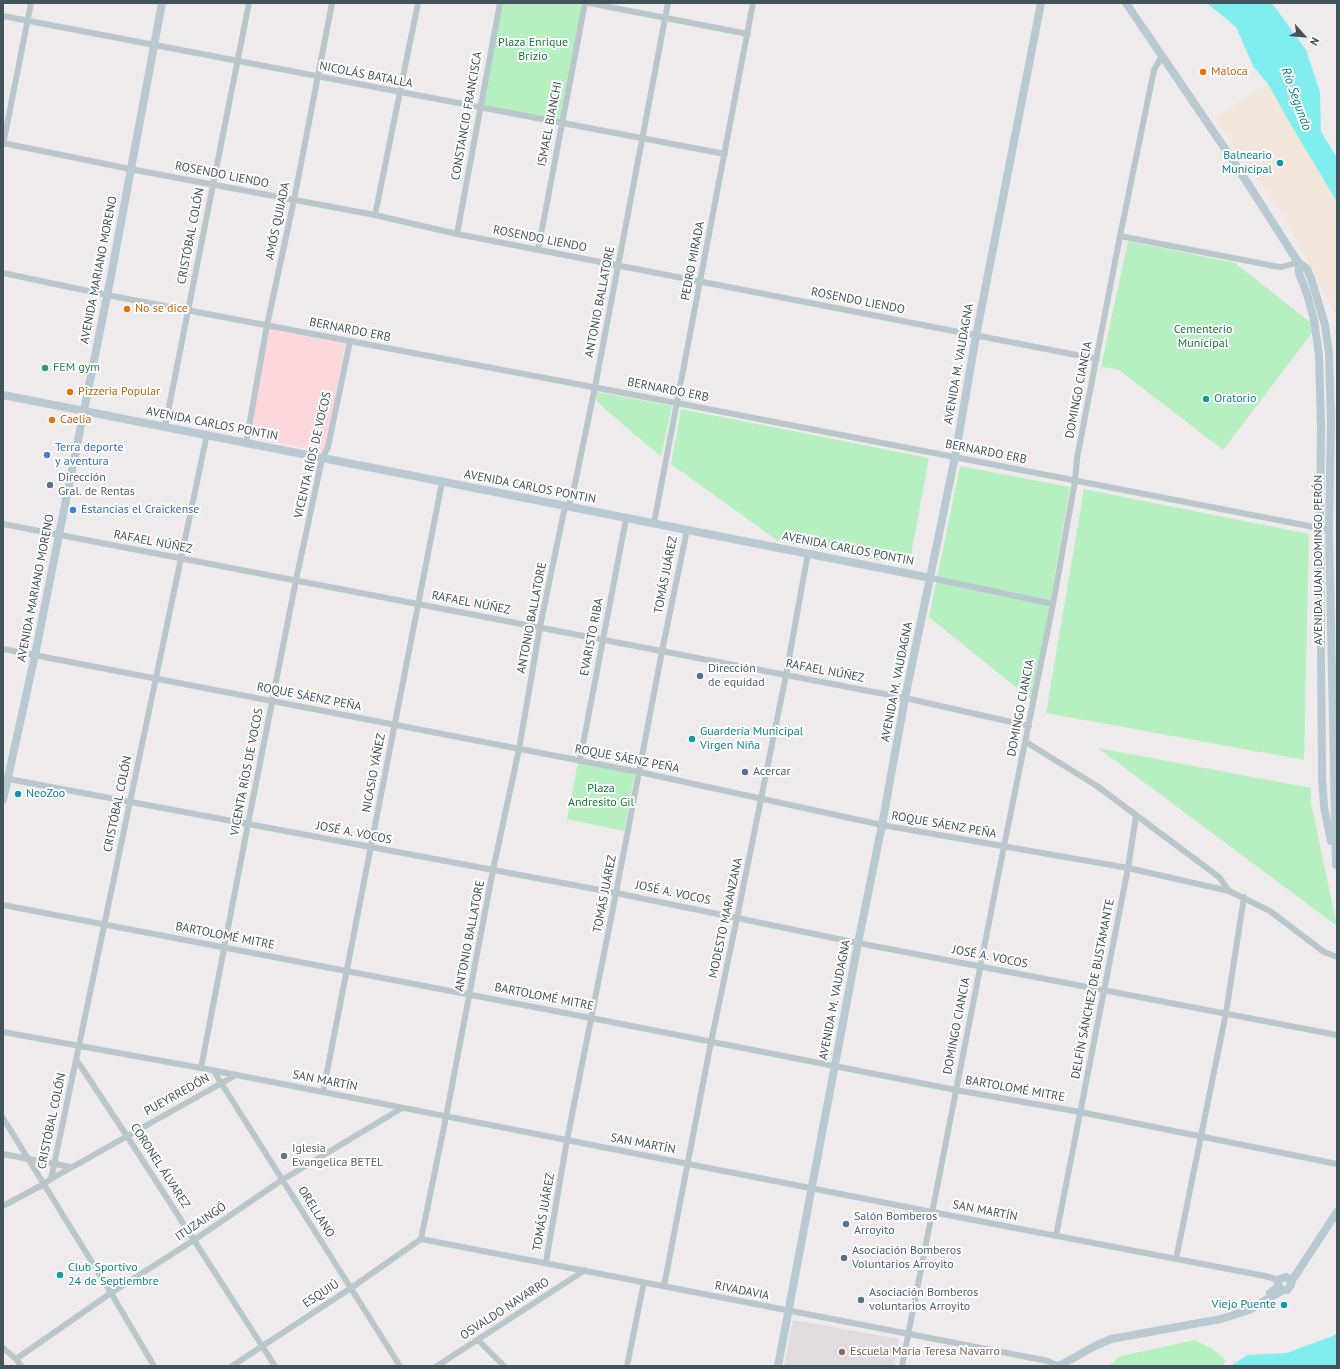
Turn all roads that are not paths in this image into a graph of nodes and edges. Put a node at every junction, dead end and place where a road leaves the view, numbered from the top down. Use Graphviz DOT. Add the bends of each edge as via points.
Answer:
graph roads {
  1 [pos="31,3"];
  2 [pos="162,3"];
  3 [pos="249,3"];
  4 [pos="332,3"];
  5 [pos="418,3"];
  6 [pos="500,3"];
  7 [pos="585,3"];
  8 [pos="589,3"];
  9 [pos="668,3"];
  10 [pos="753,3"];
  11 [pos="1041,3"];
  12 [pos="1126,3"];
  13 [pos="3,16"];
  14 [pos="666,18"];
  15 [pos="28,21"];
  16 [pos="748,34"];
  17 [pos="154,46"];
  18 [pos="1162,56"];
  19 [pos="236,62"];
  20 [pos="318,76"];
  21 [pos="400,92"];
  22 [pos="480,108"];
  23 [pos="562,123"];
  24 [pos="642,139"];
  25 [pos="3,144"];
  26 [pos="725,154"];
  27 [pos="130,169"];
  28 [pos="213,185"];
  29 [pos="294,200"];
  30 [pos="375,216"];
  31 [pos="457,234"];
  32 [pos="1120,236"];
  33 [pos="538,250"];
  34 [pos="1298,262"];
  35 [pos="618,265"];
  36 [pos="3,273"];
  37 [pos="700,282"];
  38 [pos="107,295"];
  39 [pos="188,310"];
  40 [pos="267,325"];
  41 [pos="976,336"];
  42 [pos="350,341"];
  43 [pos="1097,359"];
  44 [pos="595,387"];
  45 [pos="3,395"];
  46 [pos="677,403"];
  47 [pos="84,412"];
  48 [pos="165,427"];
  49 [pos="207,434"];
  50 [pos="246,443"];
  51 [pos="955,457"];
  52 [pos="322,459"];
  53 [pos="1075,481"];
  54 [pos="442,482"];
  55 [pos="567,507"];
  56 [pos="626,519"];
  57 [pos="654,523"];
  58 [pos="3,524"];
  59 [pos="1320,528"];
  60 [pos="687,530"];
  61 [pos="1330,530"];
  62 [pos="60,535"];
  63 [pos="808,553"];
  64 [pos="181,558"];
  65 [pos="931,578"];
  66 [pos="296,580"];
  67 [pos="418,604"];
  68 [pos="1053,604"];
  69 [pos="540,627"];
  70 [pos="603,639"];
  71 [pos="3,649"];
  72 [pos="662,650"];
  73 [pos="35,655"];
  74 [pos="786,675"];
  75 [pos="156,678"];
  76 [pos="906,698"];
  77 [pos="272,701"];
  78 [pos="394,725"];
  79 [pos="1029,726"];
  80 [pos="1026,742"];
  81 [pos="519,749"];
  82 [pos="580,760"];
  83 [pos="639,772"];
  84 [pos="5,779"];
  85 [pos="761,798"];
  86 [pos="3,800"];
  87 [pos="130,802"];
  88 [pos="1136,816"];
  89 [pos="248,824"];
  90 [pos="882,825"];
  91 [pos="1004,846"];
  92 [pos="371,847"];
  93 [pos="1128,868"];
  94 [pos="1336,869"];
  95 [pos="493,870"];
  96 [pos="1229,891"];
  97 [pos="616,893"];
  98 [pos="1244,897"];
  99 [pos="3,905"];
  100 [pos="737,918"];
  101 [pos="104,924"];
  102 [pos="858,942"];
  103 [pos="225,948"];
  104 [pos="1337,957"];
  105 [pos="980,966"];
  106 [pos="347,971"];
  107 [pos="1104,991"];
  108 [pos="470,994"];
  109 [pos="1226,1013"];
  110 [pos="592,1018"];
  111 [pos="3,1032"];
  112 [pos="1337,1035"];
  113 [pos="711,1042"];
  114 [pos="79,1046"];
  115 [pos="76,1059"];
  116 [pos="835,1066"];
  117 [pos="202,1068"];
  118 [pos="213,1070"];
  119 [pos="236,1075"];
  120 [pos="222,1083"];
  121 [pos="956,1090"];
  122 [pos="323,1092"];
  123 [pos="402,1108"];
  124 [pos="1080,1112"];
  125 [pos="446,1117"];
  126 [pos="3,1118"];
  127 [pos="127,1136"];
  128 [pos="1200,1136"];
  129 [pos="567,1140"];
  130 [pos="3,1154"];
  131 [pos="28,1159"];
  132 [pos="54,1164"];
  133 [pos="687,1164"];
  134 [pos="1337,1164"];
  135 [pos="71,1167"];
  136 [pos="51,1178"];
  137 [pos="282,1180"];
  138 [pos="44,1184"];
  139 [pos="811,1188"];
  140 [pos="3,1206"];
  141 [pos="932,1212"];
  142 [pos="1337,1212"];
  143 [pos="1056,1236"];
  144 [pos="421,1239"];
  145 [pos="194,1240"];
  146 [pos="1176,1259"];
  147 [pos="546,1262"];
  148 [pos="585,1270"];
  149 [pos="644,1282"];
  150 [pos="1283,1283"];
  151 [pos="664,1286"];
  152 [pos="351,1288"];
  153 [pos="111,1294"];
  154 [pos="789,1311"];
  155 [pos="908,1333"];
  156 [pos="478,1340"];
  157 [pos="262,1345"];
  158 [pos="3,1348"];
  159 [pos="16,1363"];
  160 [pos="20,1366"];
  161 [pos="154,1366"];
  162 [pos="232,1366"];
  163 [pos="275,1366"];
  164 [pos="400,1366"];
  165 [pos="437,1366"];
  166 [pos="504,1366"];
  167 [pos="627,1366"];
  168 [pos="778,1366"];
  169 [pos="902,1366"];
  170 [pos="1059,1366"];
  1 -- 15 [label="street"];
  2 -- 17 [label="main road, AVENIDA MARIANO MORENO"];
  3 -- 19 [label="street, CRISTÓBAL COLÓN"];
  4 -- 20 [label="street, AMÓS QUIJADA"];
  5 -- 21 [label="street"];
  6 -- 22 [label="street, CONSTANCIO FRANCISCA"];
  7 -- 23 [label="street, ISMAEL BIANCHI"];
  8 -- 14 [label="street"];
  9 -- 14 [label="street, ANTONIO BALLATORE"];
  10 -- 16 [label="street, PEDRO MIRADA"];
  11 -- 41 [label="main road, AVENIDA M. VAUDAGNA"];
  12 -- 18 [label="main road, AVENIDA JUAN DOMINGO PERÓN"];
  13 -- 15 [label="street, NICOLÁS BATALLA"];
  14 -- 16 [label="street"];
  14 -- 24 [label="street, ANTONIO BALLATORE"];
  15 -- 17 [label="street, NICOLÁS BATALLA"];
  15 -- 25 [label="street"];
  16 -- 26 [label="street, PEDRO MIRADA"];
  17 -- 19 [label="street, NICOLÁS BATALLA"];
  17 -- 27 [label="main road, AVENIDA MARIANO MORENO"];
  18 -- 32 [label="street, DOMINGO CIANCIA" via="1154,70"];
  18 -- 34 [label="main road, AVENIDA JUAN DOMINGO PERÓN"];
  19 -- 20 [label="street, NICOLÁS BATALLA"];
  19 -- 28 [label="street, CRISTÓBAL COLÓN"];
  20 -- 21 [label="street, NICOLÁS BATALLA"];
  20 -- 29 [label="street, AMÓS QUIJADA"];
  21 -- 22 [label="street, NICOLÁS BATALLA"];
  21 -- 30 [label="street"];
  22 -- 23 [label="street, NICOLÁS BATALLA"];
  22 -- 31 [label="street, CONSTANCIO FRANCISCA"];
  23 -- 24 [label="street, NICOLÁS BATALLA"];
  23 -- 33 [label="street, ISMAEL BIANCHI"];
  24 -- 26 [label="street, NICOLÁS BATALLA"];
  24 -- 35 [label="street, ANTONIO BALLATORE"];
  25 -- 27 [label="street, ROSENDO LIENDO"];
  26 -- 37 [label="street, PEDRO MIRADA"];
  27 -- 28 [label="street, ROSENDO LIENDO"];
  27 -- 38 [label="main road, AVENIDA MARIANO MORENO"];
  28 -- 29 [label="street, ROSENDO LIENDO"];
  28 -- 39 [label="street, CRISTÓBAL COLÓN"];
  29 -- 30 [label="street, ROSENDO LIENDO"];
  29 -- 40 [label="street, AMÓS QUIJADA"];
  30 -- 31 [label="street, ROSENDO LIENDO"];
  31 -- 33 [label="street, ROSENDO LIENDO"];
  32 -- 34 [label="street" via="1274,266 1282,267"];
  32 -- 43 [label="street, DOMINGO CIANCIA"];
  33 -- 35 [label="street, ROSENDO LIENDO"];
  34 -- 59 [label="main road, AVENIDA JUAN DOMINGO PERÓN" via="1314,320 1319,356"];
  34 -- 61 [label="main road, AVENIDA JUAN DOMINGO PERÓN" via="1309,274 1322,312 1327,337 1331,420"];
  35 -- 37 [label="street, ROSENDO LIENDO"];
  35 -- 44 [label="street, ANTONIO BALLATORE"];
  36 -- 38 [label="street, BERNARDO ERB"];
  37 -- 41 [label="street, ROSENDO LIENDO"];
  37 -- 46 [label="street, PEDRO MIRADA"];
  38 -- 39 [label="street, BERNARDO ERB"];
  38 -- 47 [label="main road, AVENIDA MARIANO MORENO"];
  39 -- 40 [label="street, BERNARDO ERB"];
  39 -- 48 [label="street, CRISTÓBAL COLÓN"];
  40 -- 42 [label="street, BERNARDO ERB"];
  40 -- 50 [label="street, AMÓS QUIJADA"];
  41 -- 43 [label="street, ROSENDO LIENDO"];
  41 -- 51 [label="main road, AVENIDA M. VAUDAGNA"];
  42 -- 44 [label="street, BERNARDO ERB"];
  42 -- 52 [label="street, VICENTA RÍOS DE VOCOS" via="328,448"];
  43 -- 53 [label="street, DOMINGO CIANCIA"];
  44 -- 46 [label="street, BERNARDO ERB"];
  44 -- 55 [label="street, ANTONIO BALLATORE" via="572,498"];
  45 -- 47 [label="main road, AVENIDA CARLOS PONTIN"];
  46 -- 51 [label="street, BERNARDO ERB"];
  46 -- 57 [label="street, PEDRO MIRADA"];
  47 -- 48 [label="main road, AVENIDA CARLOS PONTIN"];
  47 -- 62 [label="main road, AVENIDA MARIANO MORENO"];
  48 -- 49 [label="main road, AVENIDA CARLOS PONTIN"];
  49 -- 50 [label="main road, AVENIDA CARLOS PONTIN"];
  49 -- 64 [label="street, CRISTÓBAL COLÓN"];
  50 -- 52 [label="main road, AVENIDA CARLOS PONTIN"];
  51 -- 53 [label="street, BERNARDO ERB"];
  51 -- 65 [label="main road, AVENIDA M. VAUDAGNA"];
  52 -- 54 [label="main road, AVENIDA CARLOS PONTIN"];
  52 -- 66 [label="street, VICENTA RÍOS DE VOCOS"];
  53 -- 59 [label="street, BERNARDO ERB"];
  53 -- 68 [label="street, DOMINGO CIANCIA"];
  54 -- 55 [label="main road, AVENIDA CARLOS PONTIN"];
  54 -- 67 [label="street, NICASIO YÁÑEZ"];
  55 -- 56 [label="main road, AVENIDA CARLOS PONTIN"];
  55 -- 69 [label="street, ANTONIO BALLATORE" via="564,511"];
  56 -- 57 [label="main road, AVENIDA CARLOS PONTIN"];
  56 -- 70 [label="street, EVARISTO RIBA"];
  57 -- 60 [label="main road, AVENIDA CARLOS PONTIN"];
  58 -- 62 [label="street, RAFAEL NÚÑEZ"];
  59 -- 61 [label="street, BERNARDO ERB"];
  59 -- 94 [label="main road, AVENIDA JUAN DOMINGO PERÓN" via="1322,778 1324,807"];
  60 -- 63 [label="main road, AVENIDA CARLOS PONTIN"];
  60 -- 72 [label="street, TOMÁS JUÁREZ"];
  61 -- 94 [label="main road, AVENIDA JUAN DOMINGO PERÓN"];
  62 -- 64 [label="street, RAFAEL NÚÑEZ"];
  62 -- 73 [label="main road, AVENIDA MARIANO MORENO"];
  63 -- 65 [label="main road, AVENIDA CARLOS PONTIN"];
  63 -- 74 [label="street, MODESTO MARANZANA"];
  64 -- 66 [label="street, RAFAEL NÚÑEZ"];
  64 -- 75 [label="street, CRISTÓBAL COLÓN"];
  65 -- 68 [label="street, AVENIDA CARLOS PONTIN"];
  65 -- 76 [label="main road, AVENIDA M. VAUDAGNA"];
  66 -- 67 [label="street, RAFAEL NÚÑEZ"];
  66 -- 77 [label="street, VICENTA RÍOS DE VOCOS"];
  67 -- 69 [label="street, RAFAEL NÚÑEZ"];
  67 -- 78 [label="street, NICASIO YÁÑEZ"];
  68 -- 79 [label="street, DOMINGO CIANCIA"];
  69 -- 70 [label="street, RAFAEL NÚÑEZ"];
  69 -- 81 [label="street, ANTONIO BALLATORE"];
  70 -- 72 [label="street, RAFAEL NÚÑEZ"];
  70 -- 82 [label="street, EVARISTO RIBA"];
  71 -- 73 [label="street, ROQUE SÁENZ PEÑA"];
  72 -- 74 [label="street, RAFAEL NÚÑEZ"];
  72 -- 83 [label="street, TOMÁS JUÁREZ"];
  73 -- 75 [label="street, ROQUE SÁENZ PEÑA"];
  73 -- 84 [label="main road, AVENIDA MARIANO MORENO"];
  74 -- 76 [label="street, RAFAEL NÚÑEZ"];
  74 -- 85 [label="street, MODESTO MARANZANA"];
  75 -- 77 [label="street, ROQUE SÁENZ PEÑA"];
  75 -- 87 [label="street, CRISTÓBAL COLÓN"];
  76 -- 79 [label="street, RAFAEL NÚÑEZ"];
  76 -- 90 [label="main road, AVENIDA M. VAUDAGNA"];
  77 -- 78 [label="street, ROQUE SÁENZ PEÑA"];
  77 -- 89 [label="street, VICENTA RÍOS DE VOCOS"];
  78 -- 81 [label="street, ROQUE SÁENZ PEÑA"];
  78 -- 92 [label="street, NICASIO YÁÑEZ"];
  79 -- 80 [label="street, DOMINGO CIANCIA"];
  80 -- 88 [label="street" via="1097,786"];
  80 -- 91 [label="street, DOMINGO CIANCIA"];
  81 -- 82 [label="street, ROQUE SÁENZ PEÑA"];
  81 -- 95 [label="street, ANTONIO BALLATORE"];
  82 -- 83 [label="street, ROQUE SÁENZ PEÑA"];
  83 -- 85 [label="street, ROQUE SÁENZ PEÑA"];
  83 -- 97 [label="street, TOMÁS JUÁREZ"];
  84 -- 86 [label="main road, AVENIDA MARIANO MORENO"];
  84 -- 87 [label="street, JOSÉ A. VOCOS"];
  85 -- 90 [label="street, ROQUE SÁENZ PEÑA"];
  85 -- 100 [label="street, MODESTO MARANZANA"];
  87 -- 89 [label="street, JOSÉ A. VOCOS"];
  87 -- 101 [label="street, CRISTÓBAL COLÓN"];
  88 -- 93 [label="street, DELFÍN SÁNCHEZ DE BUSTAMANTE"];
  88 -- 96 [label="street" via="1219,878"];
  89 -- 92 [label="street, JOSÉ A. VOCOS"];
  89 -- 103 [label="street, VICENTA RÍOS DE VOCOS"];
  90 -- 91 [label="street, ROQUE SÁENZ PEÑA"];
  90 -- 102 [label="main road, AVENIDA M. VAUDAGNA"];
  91 -- 93 [label="street, ROQUE SÁENZ PEÑA"];
  91 -- 105 [label="street, DOMINGO CIANCIA"];
  92 -- 95 [label="street, JOSÉ A. VOCOS"];
  92 -- 106 [label="street, NICASIO YÁÑEZ"];
  93 -- 96 [label="street, ROQUE SÁENZ PEÑA"];
  93 -- 107 [label="street, DELFÍN SÁNCHEZ DE BUSTAMANTE"];
  95 -- 97 [label="street, JOSÉ A. VOCOS"];
  95 -- 108 [label="street, ANTONIO BALLATORE"];
  96 -- 98 [label="street, ROQUE SÁENZ PEÑA"];
  97 -- 100 [label="street, JOSÉ A. VOCOS"];
  97 -- 110 [label="street, TOMÁS JUÁREZ"];
  98 -- 104 [label="street, ROQUE SÁENZ PEÑA" via="1270,911 1324,952"];
  98 -- 109 [label="street"];
  99 -- 101 [label="street, BARTOLOMÉ MITRE"];
  100 -- 102 [label="street, JOSÉ A. VOCOS"];
  100 -- 113 [label="street, MODESTO MARANZANA"];
  101 -- 103 [label="street, BARTOLOMÉ MITRE"];
  101 -- 114 [label="street, CRISTÓBAL COLÓN"];
  102 -- 105 [label="street, JOSÉ A. VOCOS"];
  102 -- 116 [label="main road, AVENIDA M. VAUDAGNA"];
  103 -- 106 [label="street, BARTOLOMÉ MITRE"];
  103 -- 117 [label="street, VICENTA RÍOS DE VOCOS"];
  105 -- 107 [label="street, JOSÉ A. VOCOS"];
  105 -- 121 [label="street, DOMINGO CIANCIA"];
  106 -- 108 [label="street, BARTOLOMÉ MITRE"];
  106 -- 122 [label="street, NICASIO YÁÑEZ"];
  107 -- 109 [label="street, JOSÉ A. VOCOS"];
  107 -- 124 [label="street, DELFÍN SÁNCHEZ DE BUSTAMANTE"];
  108 -- 110 [label="street, BARTOLOMÉ MITRE"];
  108 -- 125 [label="street, ANTONIO BALLATORE"];
  109 -- 112 [label="street, JOSÉ A. VOCOS"];
  109 -- 128 [label="street"];
  110 -- 113 [label="street, BARTOLOMÉ MITRE"];
  110 -- 129 [label="street, TOMÁS JUÁREZ"];
  111 -- 114 [label="street, SAN MARTÍN"];
  113 -- 116 [label="street, BARTOLOMÉ MITRE"];
  113 -- 133 [label="street, MODESTO MARANZANA"];
  114 -- 115 [label="street, CRISTÓBAL COLÓN"];
  114 -- 117 [label="street, SAN MARTÍN"];
  115 -- 127 [label="street, CORONEL ÁLVAREZ"];
  115 -- 132 [label="street, CRISTÓBAL COLÓN"];
  116 -- 121 [label="street, BARTOLOMÉ MITRE"];
  116 -- 139 [label="main road, AVENIDA M. VAUDAGNA"];
  117 -- 118 [label="street, SAN MARTÍN"];
  118 -- 119 [label="street, SAN MARTÍN"];
  118 -- 120 [label="street, ORELLANO"];
  119 -- 120 [label="street, PUEYRREDÓN"];
  119 -- 122 [label="street, SAN MARTÍN"];
  120 -- 127 [label="street, PUEYRREDÓN"];
  120 -- 137 [label="street, ORELLANO"];
  121 -- 124 [label="street, BARTOLOMÉ MITRE"];
  121 -- 141 [label="street, DOMINGO CIANCIA"];
  122 -- 123 [label="street, SAN MARTÍN"];
  123 -- 125 [label="street, SAN MARTÍN"];
  123 -- 137 [label="street, ITUZAINGÓ"];
  124 -- 128 [label="street, BARTOLOMÉ MITRE"];
  124 -- 143 [label="street, DELFÍN SÁNCHEZ DE BUSTAMANTE"];
  125 -- 129 [label="street, SAN MARTÍN"];
  125 -- 144 [label="street, ANTONIO BALLATORE"];
  126 -- 131 [label="street"];
  127 -- 135 [label="street, PUEYRREDÓN"];
  127 -- 145 [label="street, CORONEL ÁLVAREZ"];
  128 -- 134 [label="street, BARTOLOMÉ MITRE"];
  128 -- 146 [label="street"];
  129 -- 133 [label="street, SAN MARTÍN"];
  129 -- 147 [label="street, TOMÁS JUÁREZ"];
  130 -- 131 [label="street"];
  131 -- 132 [label="street"];
  131 -- 138 [label="street"];
  132 -- 135 [label="street"];
  132 -- 136 [label="street, CRISTÓBAL COLÓN"];
  133 -- 139 [label="street, SAN MARTÍN"];
  133 -- 151 [label="street, MODESTO MARANZANA"];
  135 -- 136 [label="street, PUEYRREDÓN"];
  136 -- 138 [label="street, PUEYRREDÓN"];
  137 -- 145 [label="street, ITUZAINGÓ"];
  137 -- 152 [label="street, ORELLANO"];
  138 -- 140 [label="street, PUEYRREDÓN"];
  138 -- 153 [label="street"];
  139 -- 141 [label="street, SAN MARTÍN"];
  139 -- 154 [label="main road, AVENIDA M. VAUDAGNA"];
  141 -- 143 [label="street, SAN MARTÍN"];
  141 -- 155 [label="street, DOMINGO CIANCIA"];
  142 -- 150 [label="main road" via="1309,1254"];
  143 -- 146 [label="street, SAN MARTÍN"];
  144 -- 147 [label="street, RIVADAVIA"];
  144 -- 152 [label="street, ESQUIÚ"];
  145 -- 153 [label="street, ITUZAINGÓ"];
  145 -- 157 [label="street, CORONEL ÁLVAREZ"];
  146 -- 150 [label="street, SAN MARTÍN" via="1265,1276"];
  147 -- 148 [label="street, RIVADAVIA"];
  148 -- 149 [label="street, RIVADAVIA"];
  148 -- 156 [label="street, OSVALDO NAVARRO"];
  149 -- 151 [label="street, RIVADAVIA"];
  149 -- 167 [label="street"];
  150 -- 170 [label="main road" via="1249,1310 1221,1319 1111,1339"];
  151 -- 154 [label="street, RIVADAVIA"];
  152 -- 157 [label="street, ESQUIÚ"];
  152 -- 164 [label="street, ORELLANO"];
  153 -- 159 [label="street, ITUZAINGÓ"];
  153 -- 161 [label="street"];
  154 -- 155 [label="street, RIVADAVIA"];
  154 -- 168 [label="main road, AVENIDA M. VAUDAGNA"];
  155 -- 169 [label="street, DOMINGO CIANCIA"];
  155 -- 170 [label="street, RIVADAVIA" via="1048,1361"];
  156 -- 165 [label="street, OSVALDO NAVARRO"];
  156 -- 166 [label="street"];
  157 -- 162 [label="street, ESQUIÚ"];
  157 -- 163 [label="street, CORONEL ÁLVAREZ"];
  158 -- 159 [label="street"];
  159 -- 160 [label="street"];
}
